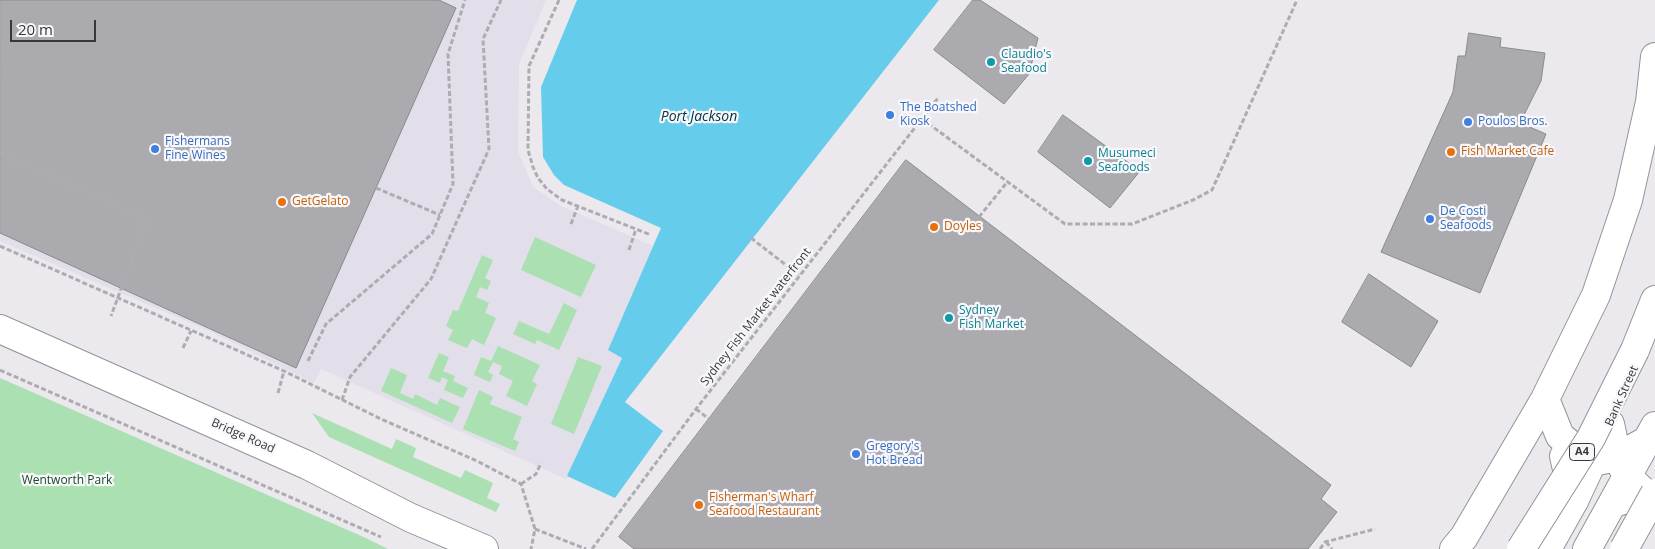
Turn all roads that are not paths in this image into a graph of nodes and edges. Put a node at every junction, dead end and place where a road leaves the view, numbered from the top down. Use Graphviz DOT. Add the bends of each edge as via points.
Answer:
graph roads {
  1 [pos="1655,57"];
  2 [pos="1655,300"];
  3 [pos="1655,323"];
  4 [pos="0,329"];
  5 [pos="1545,399"];
  6 [pos="1651,433"];
  7 [pos="1560,436"];
  8 [pos="1632,480"];
  9 [pos="1574,501"];
  10 [pos="411,518"];
  11 [pos="440,549"];
  12 [pos="484,549"];
  13 [pos="1454,549"];
  14 [pos="1521,549"];
  15 [pos="1547,549"];
  16 [pos="1587,549"];
  17 [pos="1624,549"];
  1 -- 5 [label="main road" via="1650,102 1628,200 1596,295"];
  2 -- 14 [label="main road, A4, bridge" via="1635,350 1591,438"];
  3 -- 8 [label="main road, Bank Street" via="1610,424"];
  4 -- 10 [label="main road, Bridge Road" via="307,465"];
  5 -- 7 [label="main road"];
  5 -- 13 [label="main road" via="1464,538"];
  6 -- 8 [label="main road"];
  7 -- 8 [label="main road"];
  7 -- 9 [label="main road"];
  8 -- 9 [label="main road"];
  8 -- 16 [label="main road" via="1637,496 1613,503"];
  8 -- 17 [label="main road, bridge"];
  9 -- 15 [label="main road"];
  10 -- 11 [label="main road"];
  10 -- 12 [label="main road, Bridge Road"];
}
